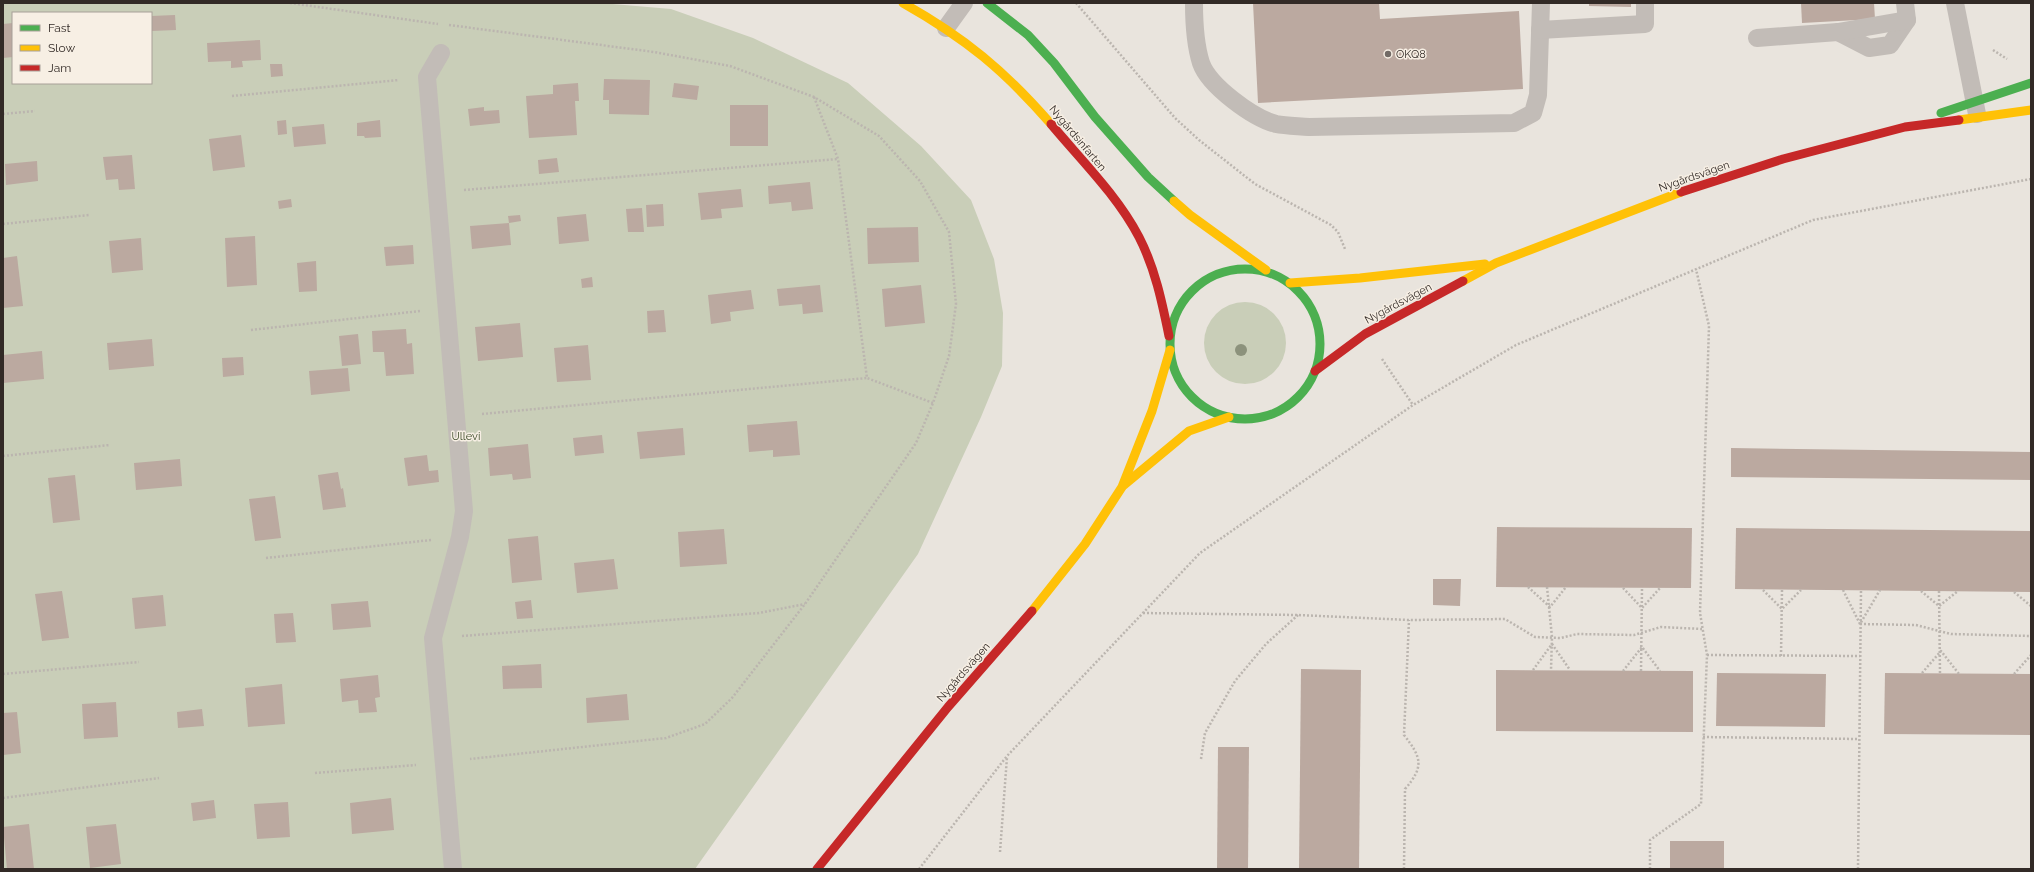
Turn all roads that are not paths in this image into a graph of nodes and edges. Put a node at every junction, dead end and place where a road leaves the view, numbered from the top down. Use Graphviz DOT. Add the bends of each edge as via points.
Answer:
graph roads {
  1 [pos="903,3"];
  2 [pos="964,3"];
  3 [pos="987,3"];
  4 [pos="1194,3"];
  5 [pos="1541,3"];
  6 [pos="1645,3"];
  7 [pos="1955,3"];
  8 [pos="1906,12"];
  9 [pos="946,28"];
  10 [pos="1540,30"];
  11 [pos="1757,38"];
  12 [pos="441,53"];
  13 [pos="2031,83"];
  14 [pos="1976,109"];
  15 [pos="2031,110"];
  16 [pos="1905,127"];
  17 [pos="1496,263"];
  18 [pos="1267,271"];
  19 [pos="1290,283"];
  20 [pos="1170,337"];
  21 [pos="1170,350"];
  22 [pos="1315,371"];
  23 [pos="1229,418"];
  24 [pos="1122,487"];
  25 [pos="453,869"];
  26 [pos="817,869"];
  1 -- 9 [label="street, Nygårdsinfarten"];
  2 -- 9 [label="lane"];
  3 -- 18 [label="street" via="1028,35 1054,62 1095,117 1148,177 1190,215"];
  4 -- 10 [label="lane" via="1194,28 1202,64 1218,87 1252,114 1276,124 1309,127 1514,123 1534,113 1538,94"];
  5 -- 10 [label="lane"];
  6 -- 10 [label="lane" via="1645,24"];
  7 -- 14 [label="lane"];
  8 -- 11 [label="lane" via="1838,32"];
  9 -- 20 [label="street, Nygårdsinfarten" via="985,56 1025,95 1124,212 1139,237 1155,274"];
  12 -- 25 [label="lane" via="427,77 464,511 460,537 434,638"];
  13 -- 14 [label="street, Nygårdsvägen"];
  14 -- 15 [label="street, Nygårdsvägen"];
  14 -- 16 [label="street, Nygårdsvägen"];
  14 -- 16 [label="street, Nygårdsvägen"];
  16 -- 17 [label="street, Nygårdsvägen" via="1782,159 1695,187"];
  17 -- 19 [label="street, Nygårdsvägen"];
  17 -- 22 [label="street, Nygårdsvägen" via="1365,334"];
  18 -- 19 [label="street"];
  18 -- 20 [label="street" via="1251,268 1234,269 1218,273 1203,281 1180,305 1173,320"];
  19 -- 22 [label="street" via="1312,308 1317,323 1320,339"];
  20 -- 21 [label="street"];
  21 -- 23 [label="street" via="1172,363 1184,388 1203,407"];
  21 -- 24 [label="street, Nygårdsvägen" via="1152,411"];
  22 -- 23 [label="street" via="1301,394 1281,410 1256,418"];
  23 -- 24 [label="street, Nygårdsvägen" via="1189,431"];
  24 -- 26 [label="street, Nygårdsvägen" via="1085,544 1042,600 948,707"];
}
